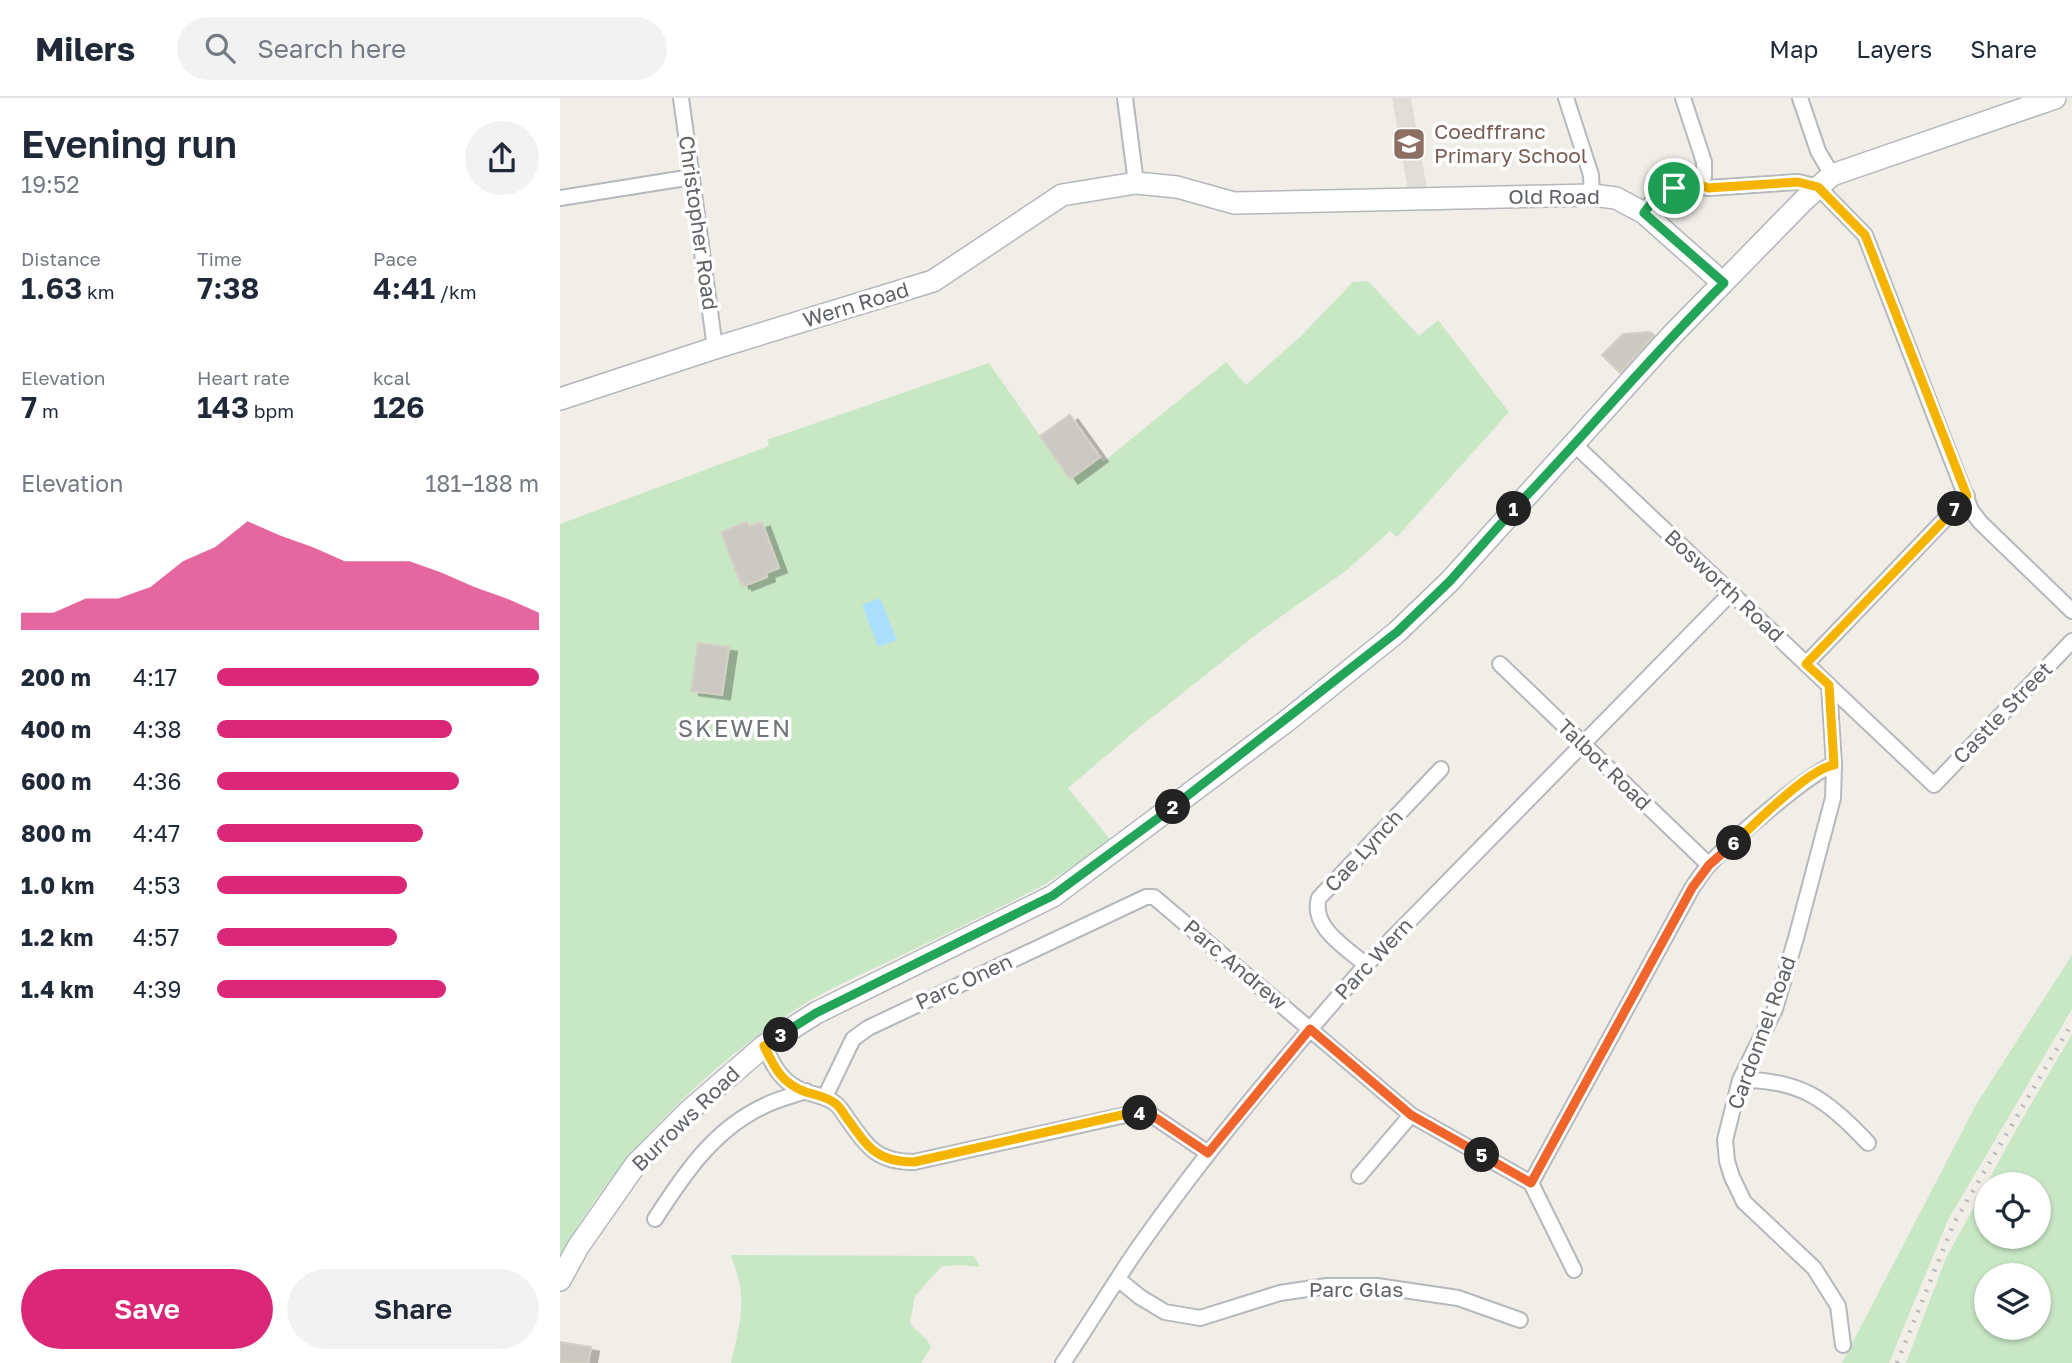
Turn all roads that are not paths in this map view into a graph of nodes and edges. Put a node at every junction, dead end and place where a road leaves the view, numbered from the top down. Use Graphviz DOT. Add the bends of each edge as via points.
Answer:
graph roads {
  1 [pos="681,98"];
  2 [pos="1125,98"];
  3 [pos="1566,98"];
  4 [pos="1683,98"];
  5 [pos="1800,98"];
  6 [pos="2056,98"];
  7 [pos="692,177"];
  8 [pos="1825,181"];
  9 [pos="1695,182"];
  10 [pos="1136,183"];
  11 [pos="1592,195"];
  12 [pos="560,198"];
  13 [pos="1644,213"];
  14 [pos="1724,283"];
  15 [pos="715,348"];
  16 [pos="560,399"];
  17 [pos="1575,445"];
  18 [pos="1967,496"];
  19 [pos="1731,593"];
  20 [pos="2072,611"];
  21 [pos="2072,641"];
  22 [pos="1500,664"];
  23 [pos="1806,664"];
  24 [pos="1829,685"];
  25 [pos="1581,744"];
  26 [pos="1834,765"];
  27 [pos="1441,769"];
  28 [pos="1934,785"];
  29 [pos="1709,865"];
  30 [pos="1154,897"];
  31 [pos="1366,965"];
  32 [pos="1310,1029"];
  33 [pos="764,1046"];
  34 [pos="1740,1080"];
  35 [pos="806,1091"];
  36 [pos="825,1097"];
  37 [pos="1411,1115"];
  38 [pos="1868,1143"];
  39 [pos="1208,1153"];
  40 [pos="1359,1176"];
  41 [pos="1531,1183"];
  42 [pos="655,1219"];
  43 [pos="1574,1270"];
  44 [pos="1118,1279"];
  45 [pos="560,1280"];
  46 [pos="1520,1320"];
  47 [pos="1843,1345"];
  48 [pos="1063,1363"];
  1 -- 7 [label="street, Christopher Road"];
  2 -- 10 [label="street"];
  3 -- 11 [label="street" via="1591,175"];
  4 -- 9 [label="street" via="1704,162 1703,176"];
  5 -- 8 [label="street"];
  6 -- 8 [label="main road"];
  7 -- 12 [label="street"];
  7 -- 15 [label="street, Christopher Road"];
  8 -- 9 [label="street" via="1708,188"];
  8 -- 14 [label="main road"];
  8 -- 18 [label="street" via="1865,235"];
  9 -- 13 [label="street" via="1657,195"];
  10 -- 11 [label="main road, Old Road" via="1177,187 1234,203"];
  10 -- 15 [label="main road, Wern Road" via="1062,195 933,281"];
  11 -- 13 [label="main road, Old Road" via="1616,198"];
  13 -- 14 [label="main road, Old Road"];
  14 -- 17 [label="main road, Burrows Road"];
  15 -- 16 [label="main road, Wern Road"];
  17 -- 19 [label="street, Bosworth Road"];
  17 -- 33 [label="main road, Burrows Road" via="1397,632 1117,850 1052,896 816,1013"];
  18 -- 20 [label="street" via="1980,522"];
  18 -- 23 [label="street"];
  19 -- 23 [label="street, Bosworth Road"];
  19 -- 25 [label="street, Parc Wern"];
  21 -- 28 [label="street, Castle Street"];
  22 -- 25 [label="street, Talbot Road"];
  23 -- 24 [label="street, Bosworth Road"];
  24 -- 26 [label="street, Cardonnel Road"];
  24 -- 28 [label="street, Bosworth Road"];
  25 -- 29 [label="street, Talbot Road"];
  25 -- 31 [label="street, Parc Wern"];
  26 -- 29 [label="street" via="1796,788"];
  26 -- 34 [label="street, Cardonnel Road" via="1833,798 1797,938 1775,1009"];
  27 -- 31 [label="street, Cae Lynch" via="1319,898 1316,908 1321,924"];
  29 -- 41 [label="street" via="1692,888"];
  30 -- 32 [label="street, Parc Andrew"];
  30 -- 36 [label="street, Parc Onen" via="868,1028 853,1039"];
  31 -- 32 [label="street, Parc Wern"];
  32 -- 37 [label="street, Parc Andrew"];
  32 -- 39 [label="street, Parc Wern"];
  33 -- 35 [label="street" via="778,1074 793,1088"];
  33 -- 45 [label="main road, Burrows Road" via="636,1164"];
  34 -- 38 [label="street" via="1779,1081 1808,1092 1845,1118"];
  34 -- 47 [label="street, Cardonnel Road" via="1725,1140 1732,1177 1744,1202 1814,1268 1838,1306"];
  35 -- 36 [label="street"];
  35 -- 42 [label="street" via="765,1105 728,1126 699,1157"];
  36 -- 39 [label="street" via="837,1105 869,1148 897,1162 1139,1112 1153,1116"];
  37 -- 40 [label="street"];
  37 -- 41 [label="street, Parc Andrew"];
  39 -- 44 [label="street, Parc Wern"];
  41 -- 43 [label="street"];
  44 -- 46 [label="street, Parc Glas" via="1165,1312 1200,1318 1280,1293 1327,1286 1377,1286 1458,1298"];
  44 -- 48 [label="street, Parc Wern"];
}
